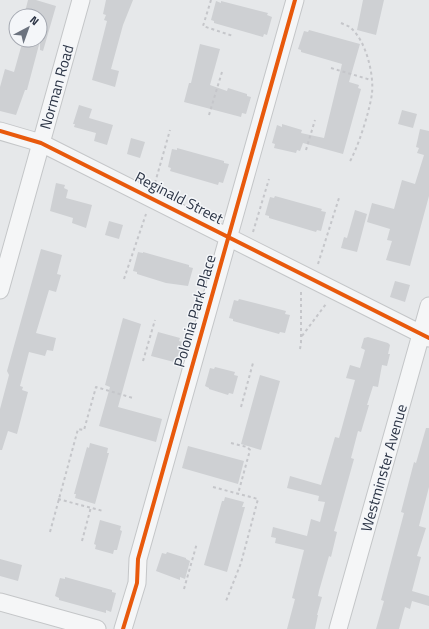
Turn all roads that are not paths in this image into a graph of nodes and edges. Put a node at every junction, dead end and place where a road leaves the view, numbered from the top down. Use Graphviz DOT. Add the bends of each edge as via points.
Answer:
graph roads {
  1 [pos="81,0"];
  2 [pos="294,0"];
  3 [pos="0,131"];
  4 [pos="41,143"];
  5 [pos="228,236"];
  6 [pos="0,290"];
  7 [pos="429,306"];
  8 [pos="425,336"];
  9 [pos="0,602"];
  10 [pos="97,629"];
  11 [pos="123,629"];
  12 [pos="338,629"];
  1 -- 4 [label="street, Norman Road"];
  2 -- 5 [label="street, Polonia Park Place"];
  3 -- 4 [label="street, Reginald Street"];
  4 -- 5 [label="street, Reginald Street"];
  4 -- 6 [label="street, Norman Road"];
  5 -- 8 [label="street, Reginald Street"];
  5 -- 11 [label="street, Polonia Park Place" via="138,560 137,583"];
  7 -- 8 [label="street, Westminster Avenue"];
  8 -- 12 [label="street, Westminster Avenue"];
  9 -- 10 [label="street"];
}
